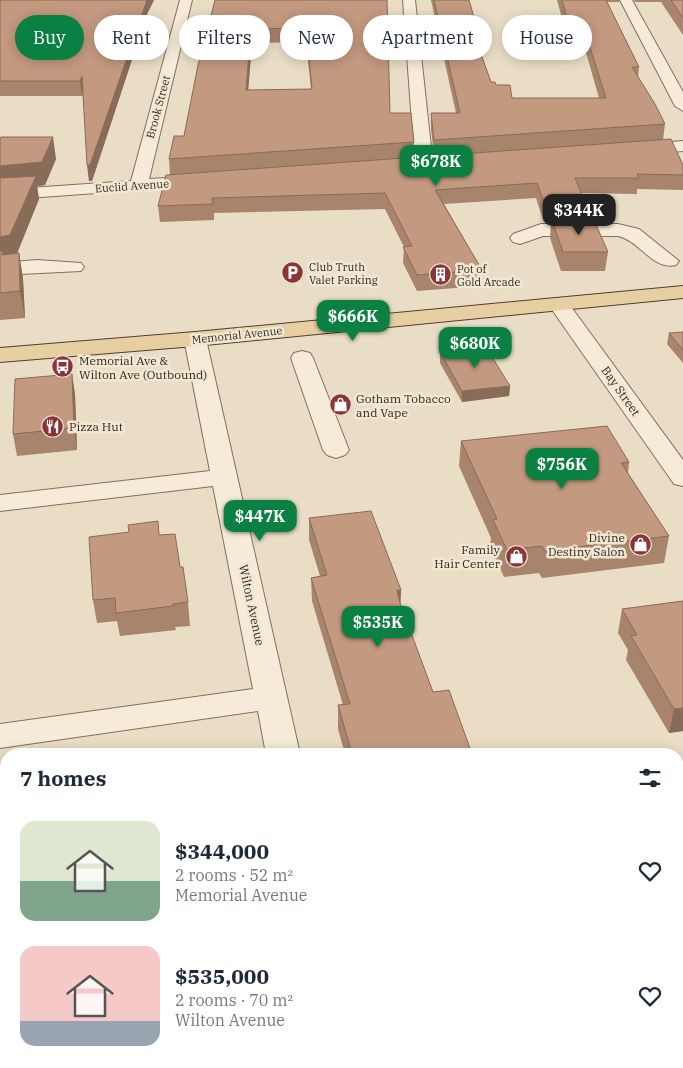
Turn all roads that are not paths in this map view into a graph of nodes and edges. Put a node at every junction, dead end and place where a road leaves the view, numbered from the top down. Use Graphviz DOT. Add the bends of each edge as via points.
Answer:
graph roads {
  1 [pos="186,0"];
  2 [pos="409,0"];
  3 [pos="626,0"];
  4 [pos="683,106"];
  5 [pos="683,146"];
  6 [pos="622,151"];
  7 [pos="424,165"];
  8 [pos="215,180"];
  9 [pos="138,186"];
  10 [pos="0,195"];
  11 [pos="520,238"];
  12 [pos="669,261"];
  13 [pos="74,267"];
  14 [pos="0,269"];
  15 [pos="683,292"];
  16 [pos="559,304"];
  17 [pos="195,339"];
  18 [pos="0,355"];
  19 [pos="302,358"];
  20 [pos="336,450"];
  21 [pos="224,477"];
  22 [pos="683,478"];
  23 [pos="0,504"];
  24 [pos="272,698"];
  25 [pos="0,736"];
  26 [pos="282,748"];
  1 -- 9 [label="street, Brook Street"];
  2 -- 7 [label="street"];
  3 -- 4 [label="street"];
  5 -- 6 [label="street"];
  8 -- 9 [label="street, Euclid Avenue"];
  9 -- 10 [label="street, Euclid Avenue"];
  11 -- 12 [label="street" via="541,230 618,230 632,233"];
  13 -- 14 [label="street"];
  15 -- 16 [label="main road, Memorial Avenue"];
  16 -- 17 [label="main road, Memorial Avenue"];
  16 -- 22 [label="street, Bay Street"];
  17 -- 18 [label="main road, Memorial Avenue"];
  17 -- 21 [label="street, Wilton Avenue"];
  19 -- 20 [label="street"];
  21 -- 23 [label="street"];
  21 -- 24 [label="street, Wilton Avenue"];
  24 -- 25 [label="street"];
  24 -- 26 [label="street, Wilton Avenue"];
}
